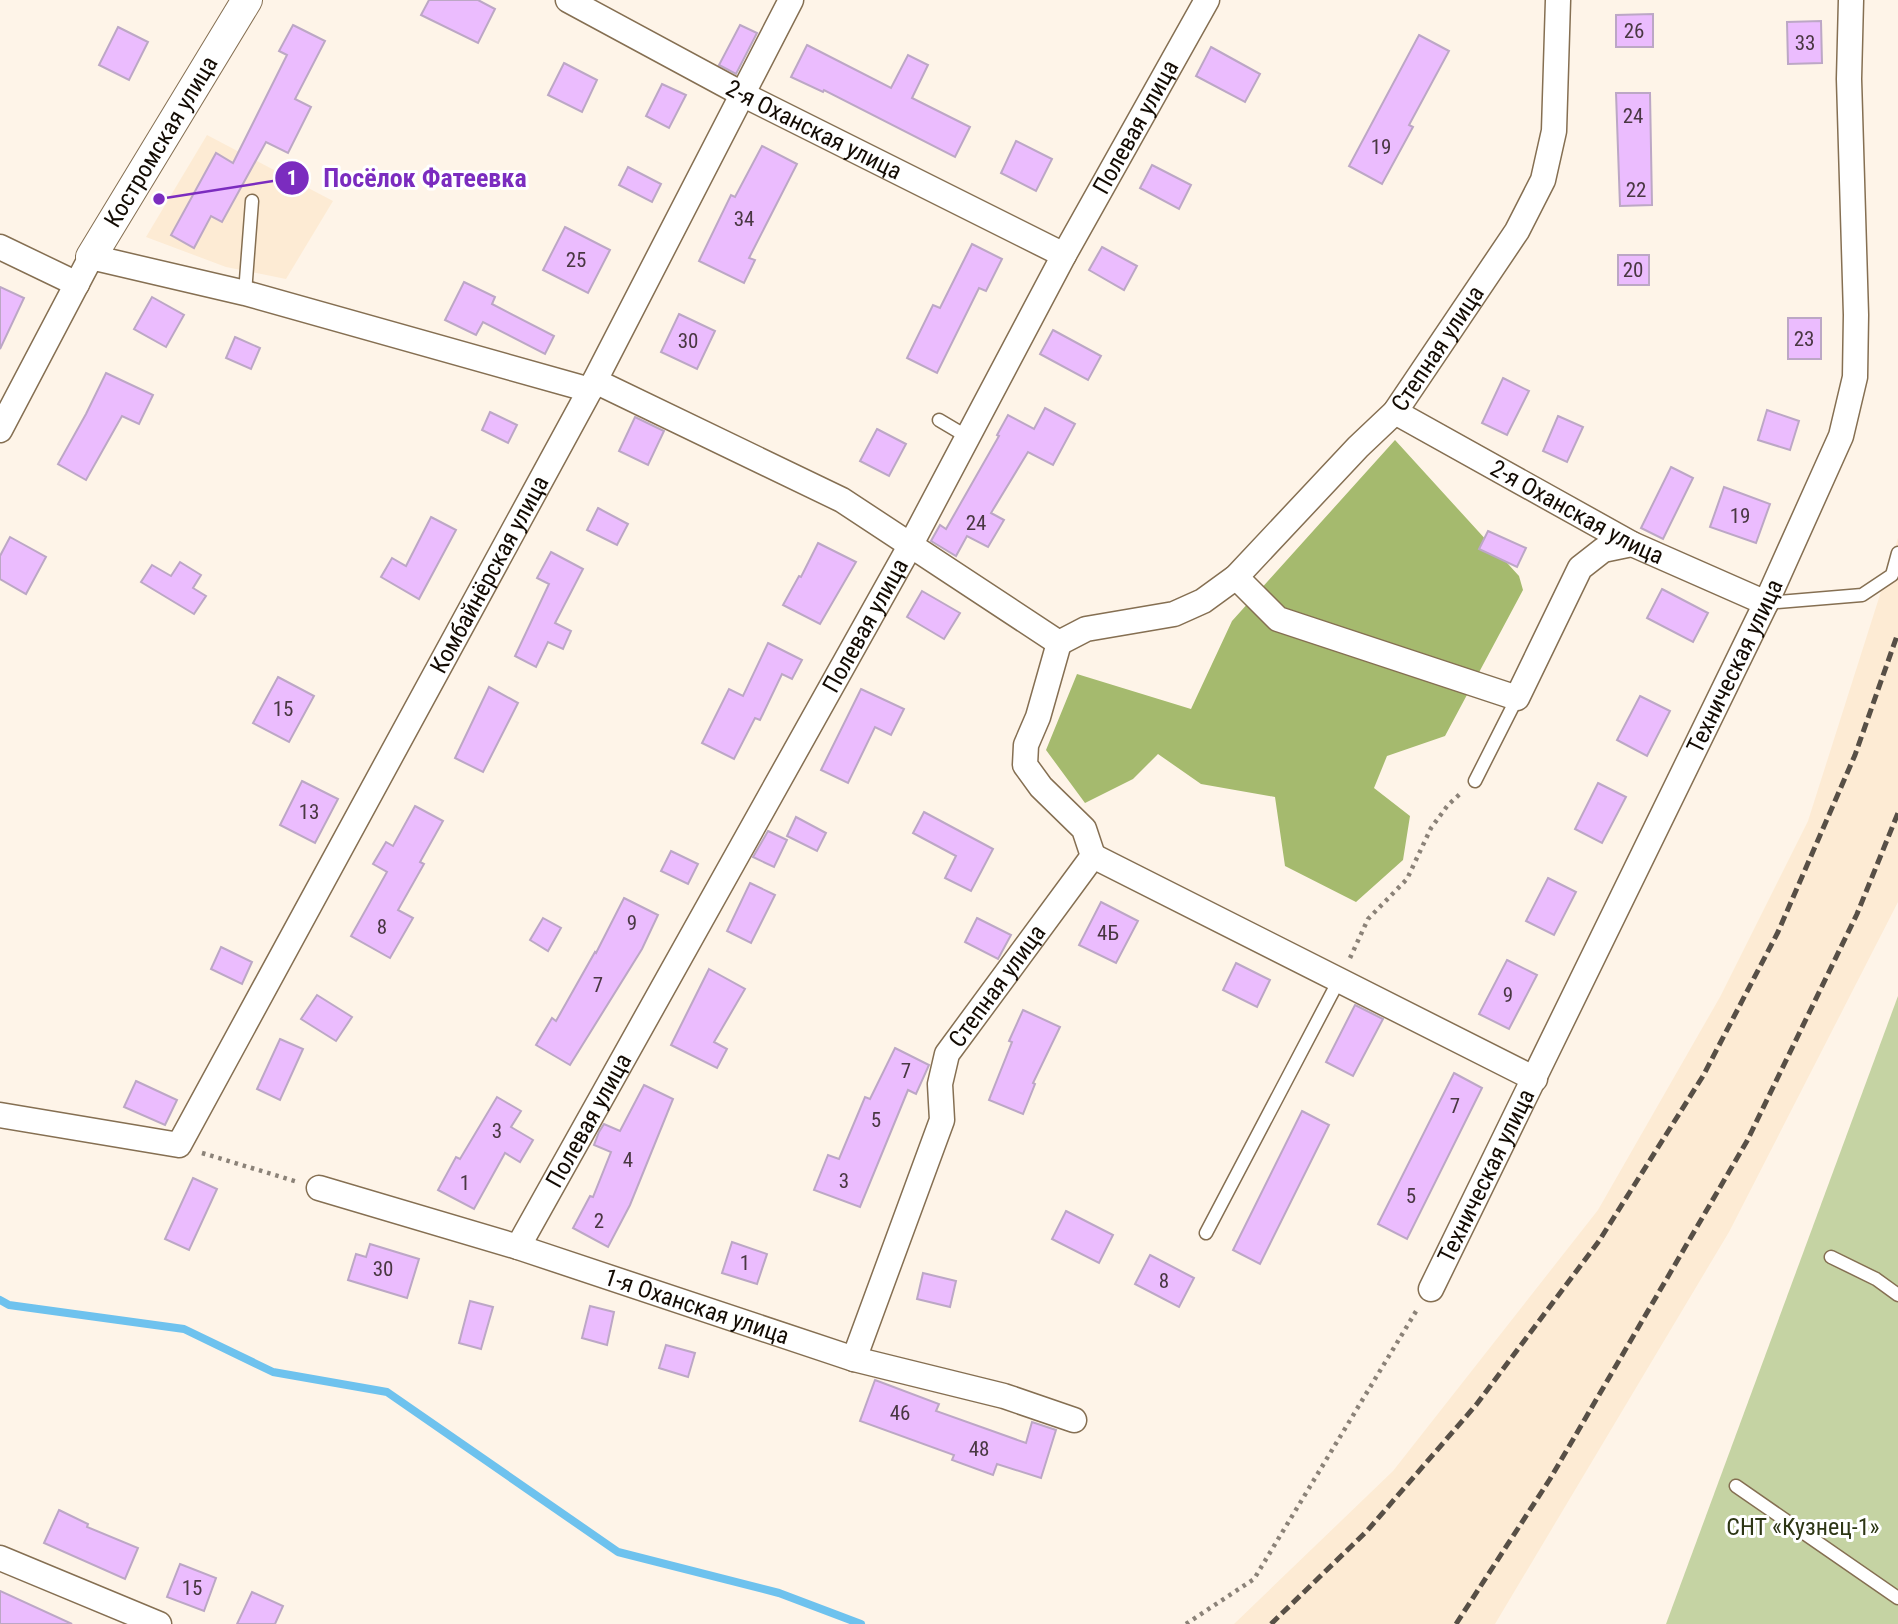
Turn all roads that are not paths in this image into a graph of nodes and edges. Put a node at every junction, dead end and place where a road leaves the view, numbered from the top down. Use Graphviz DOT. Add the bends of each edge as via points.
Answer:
graph roads {
  1 [pos="247,0"];
  2 [pos="568,0"];
  3 [pos="791,0"];
  4 [pos="1206,0"];
  5 [pos="1558,0"];
  6 [pos="1851,0"];
  7 [pos="744,95"];
  8 [pos="252,201"];
  9 [pos="0,247"];
  10 [pos="1063,255"];
  11 [pos="91,257"];
  12 [pos="77,284"];
  13 [pos="245,293"];
  14 [pos="593,386"];
  15 [pos="1395,412"];
  16 [pos="939,420"];
  17 [pos="0,430"];
  18 [pos="966,436"];
  19 [pos="1632,544"];
  20 [pos="909,546"];
  21 [pos="1898,553"];
  22 [pos="1236,577"];
  23 [pos="1766,603"];
  24 [pos="1059,643"];
  25 [pos="1517,698"];
  26 [pos="1475,781"];
  27 [pos="1093,856"];
  28 [pos="1339,980"];
  29 [pos="1535,1079"];
  30 [pos="0,1115"];
  31 [pos="319,1188"];
  32 [pos="1206,1233"];
  33 [pos="518,1247"];
  34 [pos="1831,1257"];
  35 [pos="1430,1289"];
  36 [pos="1898,1295"];
  37 [pos="854,1359"];
  38 [pos="1074,1420"];
  39 [pos="1736,1486"];
  40 [pos="0,1558"];
  41 [pos="1898,1598"];
  42 [pos="159,1624"];
  1 -- 11 [label="street, Костромская улица"];
  2 -- 7 [label="street, 2-я Оханская улица"];
  3 -- 7 [label="street, Комбайнёрская улица"];
  4 -- 10 [label="street, Полевая улица"];
  5 -- 15 [label="street, Степная улица" via="1554,131 1543,180 1517,231"];
  6 -- 23 [label="street, Техническая улица" via="1855,377 1841,436"];
  7 -- 10 [label="street, 2-я Оханская улица"];
  7 -- 14 [label="street, Комбайнёрская улица"];
  8 -- 13 [label="lane"];
  9 -- 12 [label="street"];
  10 -- 18 [label="street, Полевая улица"];
  11 -- 12 [label="street, Костромская улица"];
  11 -- 13 [label="street"];
  12 -- 17 [label="street, Костромская улица"];
  13 -- 14 [label="street"];
  14 -- 20 [label="street" via="842,500"];
  14 -- 30 [label="street, Комбайнёрская улица" via="179,1145"];
  15 -- 19 [label="street, 2-я Оханская улица"];
  15 -- 22 [label="street, Степная улица"];
  16 -- 18 [label="lane"];
  18 -- 20 [label="street, Полевая улица"];
  19 -- 23 [label="street, 2-я Оханская улица"];
  19 -- 25 [label="street" via="1603,550 1580,568"];
  20 -- 24 [label="street"];
  20 -- 33 [label="street, Полевая улица"];
  21 -- 23 [label="lane" via="1892,575 1862,595"];
  22 -- 24 [label="street, Степная улица" via="1203,601 1174,614 1086,629"];
  22 -- 25 [label="street" via="1278,620"];
  23 -- 29 [label="street, Техническая улица"];
  24 -- 27 [label="street" via="1026,745 1026,765 1041,787 1084,829"];
  25 -- 26 [label="lane"];
  27 -- 28 [label="street"];
  27 -- 37 [label="street, Степная улица" via="947,1054 940,1084 942,1120"];
  28 -- 29 [label="street"];
  28 -- 32 [label="lane"];
  29 -- 35 [label="street, Техническая улица"];
  31 -- 33 [label="street, 1-я Оханская улица"];
  33 -- 37 [label="street, 1-я Оханская улица"];
  34 -- 36 [label="lane"];
  37 -- 38 [label="street, 1-я Оханская улица" via="1004,1396"];
  39 -- 41 [label="lane"];
  40 -- 42 [label="street"];
}
